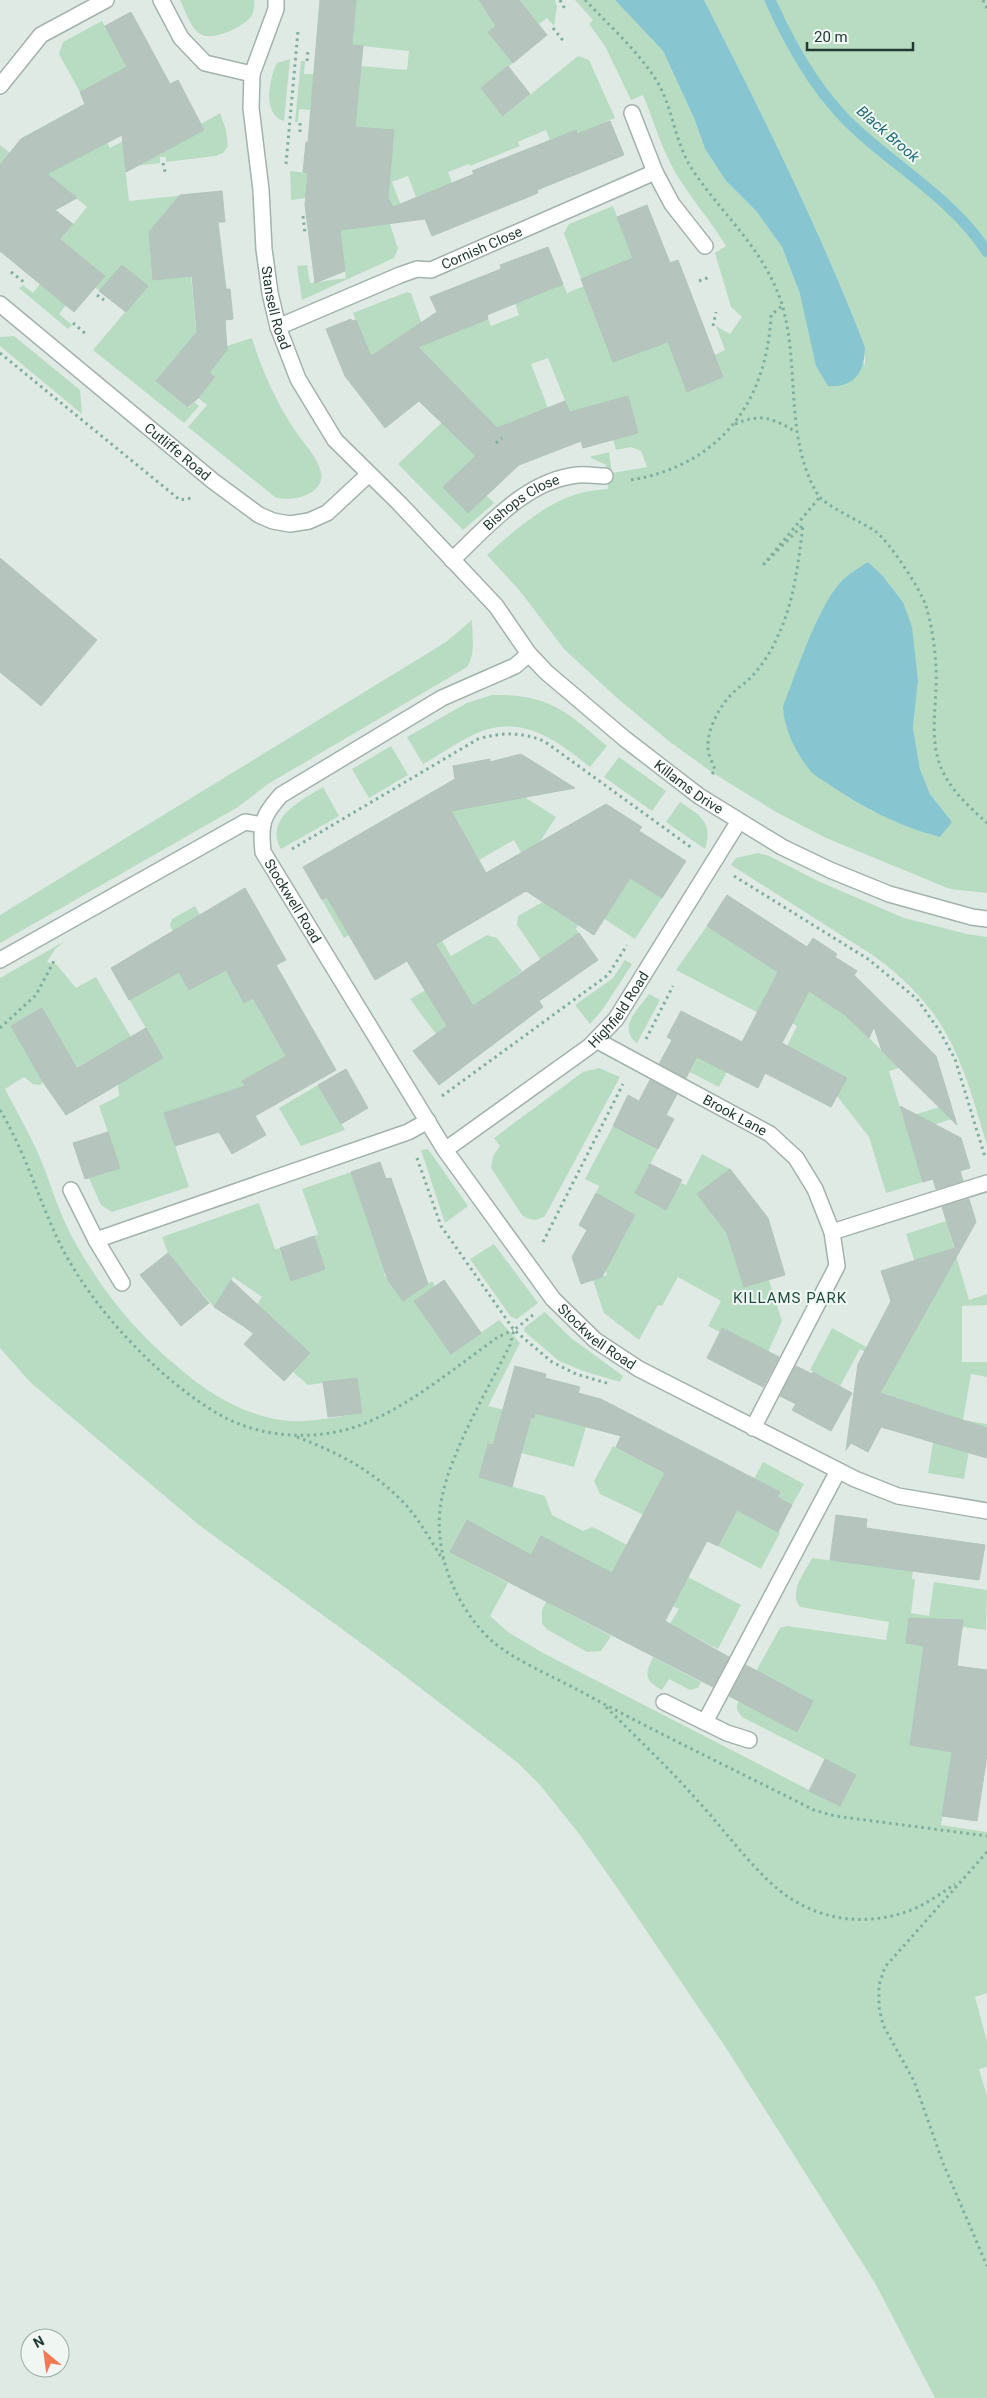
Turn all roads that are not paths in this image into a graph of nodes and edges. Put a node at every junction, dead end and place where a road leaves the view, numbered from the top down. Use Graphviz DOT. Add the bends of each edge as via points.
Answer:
graph roads {
  1 [pos="106,0"];
  2 [pos="161,0"];
  3 [pos="276,0"];
  4 [pos="252,74"];
  5 [pos="0,86"];
  6 [pos="632,113"];
  7 [pos="655,172"];
  8 [pos="705,246"];
  9 [pos="0,304"];
  10 [pos="278,327"];
  11 [pos="369,474"];
  12 [pos="605,476"];
  13 [pos="452,560"];
  14 [pos="529,654"];
  15 [pos="739,821"];
  16 [pos="263,825"];
  17 [pos="987,919"];
  18 [pos="0,960"];
  19 [pos="596,1040"];
  20 [pos="425,1116"];
  21 [pos="445,1150"];
  22 [pos="987,1183"];
  23 [pos="71,1190"];
  24 [pos="832,1232"];
  25 [pos="96,1240"];
  26 [pos="122,1283"];
  27 [pos="754,1428"];
  28 [pos="838,1471"];
  29 [pos="987,1511"];
  30 [pos="664,1702"];
  31 [pos="705,1722"];
  32 [pos="749,1740"];
  1 -- 5 [label="street" via="41,35"];
  2 -- 4 [label="street" via="181,38 205,63"];
  3 -- 4 [label="street, Stansell Road" via="276,9"];
  4 -- 10 [label="street, Stansell Road" via="251,108 263,239"];
  6 -- 7 [label="street"];
  7 -- 8 [label="street" via="672,204"];
  7 -- 10 [label="street, Cornish Close" via="431,270 417,269 400,275"];
  9 -- 11 [label="street, Cutliffe Road" via="259,515 290,524 309,521 327,513"];
  10 -- 11 [label="street, Stansell Road" via="292,366 312,405 335,440"];
  11 -- 13 [label="street, Stansell Road"];
  12 -- 13 [label="street, Bishops Close" via="562,478 532,491 505,510"];
  13 -- 14 [label="street, Killams Drive" via="496,606"];
  14 -- 15 [label="street, Killams Drive" via="625,739 699,796"];
  14 -- 16 [label="street, Stockwell Road" via="515,666 442,698 280,795 267,810"];
  15 -- 17 [label="street, Killams Drive" via="790,851 889,894"];
  15 -- 19 [label="street, Highfield Road" via="616,1019"];
  16 -- 18 [label="street" via="244,822"];
  16 -- 20 [label="street, Stockwell Road" via="263,852"];
  19 -- 21 [label="street, Highfield Road"];
  19 -- 24 [label="street, Brook Lane" via="770,1134 796,1158 815,1189"];
  20 -- 21 [label="street, Stockwell Road"];
  20 -- 25 [label="street" via="408,1132"];
  21 -- 27 [label="street, Stockwell Road" via="553,1299 595,1340 631,1365"];
  22 -- 24 [label="street"];
  23 -- 25 [label="street"];
  24 -- 27 [label="street, Brook Lane" via="837,1266"];
  25 -- 26 [label="street"];
  27 -- 28 [label="street, Stockwell Road"];
  28 -- 29 [label="street, Stockwell Road" via="898,1496"];
  28 -- 31 [label="street"];
  30 -- 31 [label="street"];
  31 -- 32 [label="street"];
}
